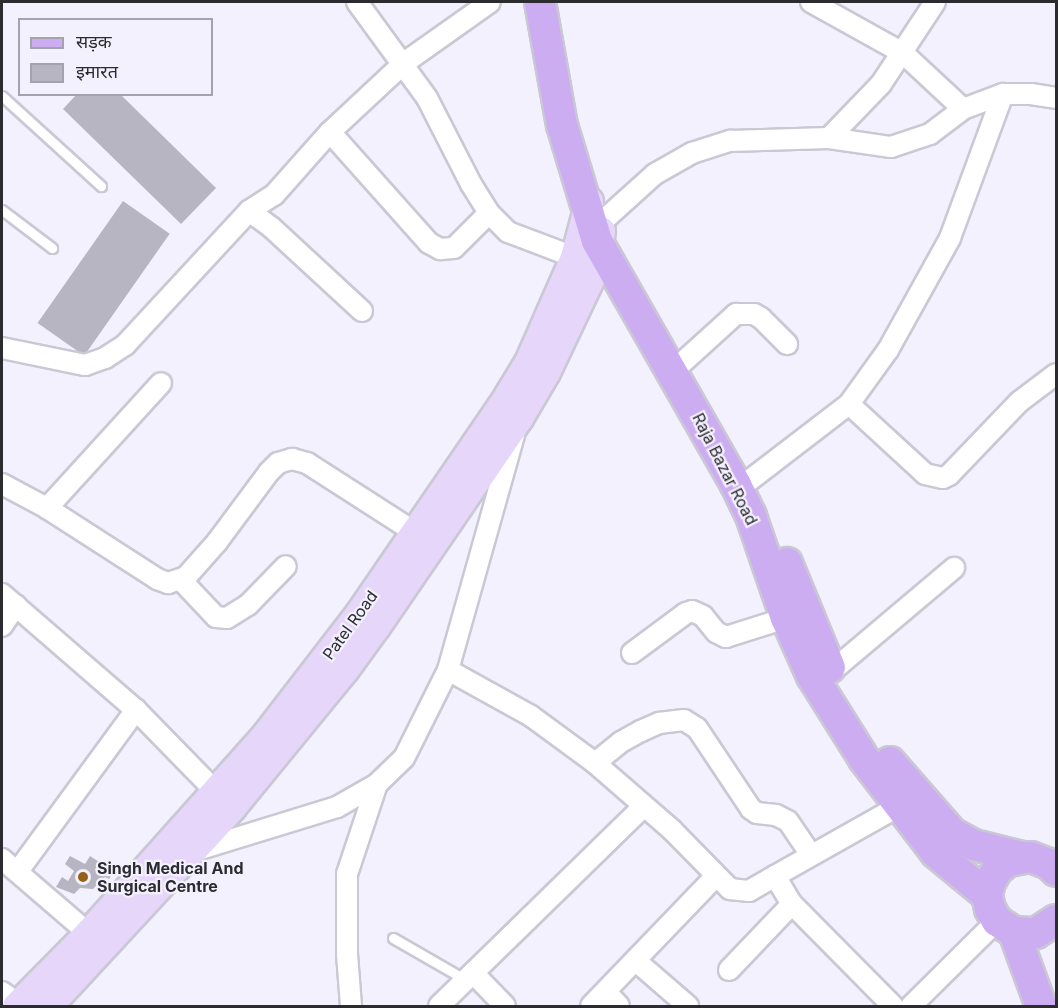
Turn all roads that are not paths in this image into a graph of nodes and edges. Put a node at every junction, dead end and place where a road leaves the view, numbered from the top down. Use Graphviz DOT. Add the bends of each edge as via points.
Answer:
graph roads {
  1 [pos="357,2"];
  2 [pos="490,2"];
  3 [pos="540,2"];
  4 [pos="561,2"];
  5 [pos="811,2"];
  6 [pos="935,2"];
  7 [pos="903,53"];
  8 [pos="404,63"];
  9 [pos="1003,94"];
  10 [pos="2,96"];
  11 [pos="1056,98"];
  12 [pos="963,110"];
  13 [pos="330,132"];
  14 [pos="829,138"];
  15 [pos="101,186"];
  16 [pos="2,210"];
  17 [pos="249,211"];
  18 [pos="489,213"];
  19 [pos="592,230"];
  20 [pos="52,248"];
  21 [pos="362,311"];
  22 [pos="787,344"];
  23 [pos="2,348"];
  24 [pos="683,362"];
  25 [pos="1056,374"];
  26 [pos="161,383"];
  27 [pos="849,404"];
  28 [pos="519,417"];
  29 [pos="750,480"];
  30 [pos="2,484"];
  31 [pos="47,508"];
  32 [pos="416,533"];
  33 [pos="286,566"];
  34 [pos="954,568"];
  35 [pos="181,580"];
  36 [pos="9,599"];
  37 [pos="786,618"];
  38 [pos="2,626"];
  39 [pos="632,653"];
  40 [pos="448,670"];
  41 [pos="831,671"];
  42 [pos="136,710"];
  43 [pos="595,763"];
  44 [pos="377,784"];
  45 [pos="223,799"];
  46 [pos="644,806"];
  47 [pos="899,806"];
  48 [pos="190,852"];
  49 [pos="811,855"];
  50 [pos="1043,858"];
  51 [pos="2,859"];
  52 [pos="18,871"];
  53 [pos="716,876"];
  54 [pos="775,876"];
  55 [pos="792,904"];
  56 [pos="999,916"];
  57 [pos="1056,925"];
  58 [pos="88,933"];
  59 [pos="393,938"];
  60 [pos="636,961"];
  61 [pos="729,970"];
  62 [pos="469,977"];
  63 [pos="612,999"];
  64 [pos="14,1002"];
  65 [pos="48,1006"];
  66 [pos="351,1006"];
  67 [pos="439,1006"];
  68 [pos="505,1006"];
  69 [pos="591,1006"];
  70 [pos="688,1006"];
  71 [pos="893,1006"];
  72 [pos="911,1006"];
  73 [pos="1041,1006"];
  1 -- 8 [label="street"];
  2 -- 8 [label="street"];
  3 -- 19 [label="main road, Raja Bazar Road" via="562,125"];
  4 -- 19 [label="main road, Raja Bazar Road" via="583,138"];
  5 -- 7 [label="street"];
  6 -- 7 [label="street"];
  7 -- 12 [label="street"];
  7 -- 14 [label="street" via="881,84"];
  8 -- 13 [label="street"];
  8 -- 18 [label="street"];
  9 -- 11 [label="street"];
  9 -- 12 [label="street"];
  9 -- 27 [label="street" via="950,238 888,350"];
  10 -- 15 [label="lane"];
  12 -- 14 [label="street" via="930,134 891,147"];
  13 -- 17 [label="street" via="274,195"];
  13 -- 18 [label="street" via="429,243 440,249 454,248"];
  14 -- 19 [label="street" via="730,141 692,153 655,174"];
  16 -- 20 [label="lane"];
  17 -- 21 [label="street"];
  17 -- 23 [label="street" via="125,345 105,358 85,365"];
  18 -- 19 [label="street" via="508,232"];
  19 -- 24 [label="main road, Raja Bazar Road" via="628,272"];
  19 -- 28 [label="street, Patel Road" via="546,372"];
  19 -- 32 [label="street, Patel Road" via="528,362"];
  19 -- 37 [label="main road, Raja Bazar Road" via="736,485 751,516"];
  22 -- 24 [label="street" via="761,318 736,314"];
  24 -- 29 [label="main road, Raja Bazar Road"];
  25 -- 27 [label="street" via="1018,402 943,478 925,474"];
  26 -- 31 [label="street"];
  27 -- 29 [label="street"];
  28 -- 40 [label="street"];
  28 -- 45 [label="street, Patel Road" via="345,669"];
  29 -- 41 [label="main road, Raja Bazar Road"];
  30 -- 31 [label="street"];
  31 -- 35 [label="street" via="157,579 168,583"];
  32 -- 35 [label="street" via="307,463 292,459 278,463 269,472 217,542"];
  32 -- 45 [label="street, Patel Road"];
  33 -- 35 [label="street" via="248,605 227,618 216,617"];
  34 -- 41 [label="street"];
  36 -- 38 [label="street"];
  36 -- 42 [label="street"];
  37 -- 39 [label="street" via="726,638 692,611"];
  37 -- 47 [label="main road, Raja Bazar Road" via="812,676"];
  40 -- 43 [label="street" via="531,716"];
  40 -- 44 [label="street" via="404,758"];
  41 -- 50 [label="main road, Raja Bazar Road" via="867,732 945,825 974,846"];
  42 -- 45 [label="street"];
  42 -- 52 [label="street"];
  43 -- 46 [label="street"];
  43 -- 49 [label="street" via="640,731 659,723 684,720 698,729 751,809 788,821"];
  44 -- 48 [label="street" via="337,807"];
  44 -- 66 [label="street" via="347,874 346,954"];
  45 -- 48 [label="street, Patel Road"];
  45 -- 58 [label="street, Patel Road"];
  46 -- 53 [label="street"];
  46 -- 62 [label="street"];
  47 -- 49 [label="street"];
  47 -- 56 [label="main road, Raja Bazar Road" via="936,854"];
  48 -- 65 [label="street, Patel Road"];
  49 -- 54 [label="street"];
  50 -- 56 [label="main road" via="1008,861 997,870 990,882"];
  51 -- 52 [label="street"];
  52 -- 58 [label="street"];
  53 -- 54 [label="street" via="730,889 749,891"];
  53 -- 60 [label="street"];
  54 -- 55 [label="street"];
  55 -- 61 [label="street"];
  55 -- 71 [label="street"];
  56 -- 57 [label="main road" via="1036,933"];
  56 -- 72 [label="street"];
  56 -- 73 [label="main road"];
  58 -- 64 [label="street, Patel Road"];
  59 -- 62 [label="lane"];
  60 -- 63 [label="street"];
  60 -- 70 [label="street"];
  62 -- 67 [label="street"];
  62 -- 68 [label="street"];
  63 -- 69 [label="street"];
}
